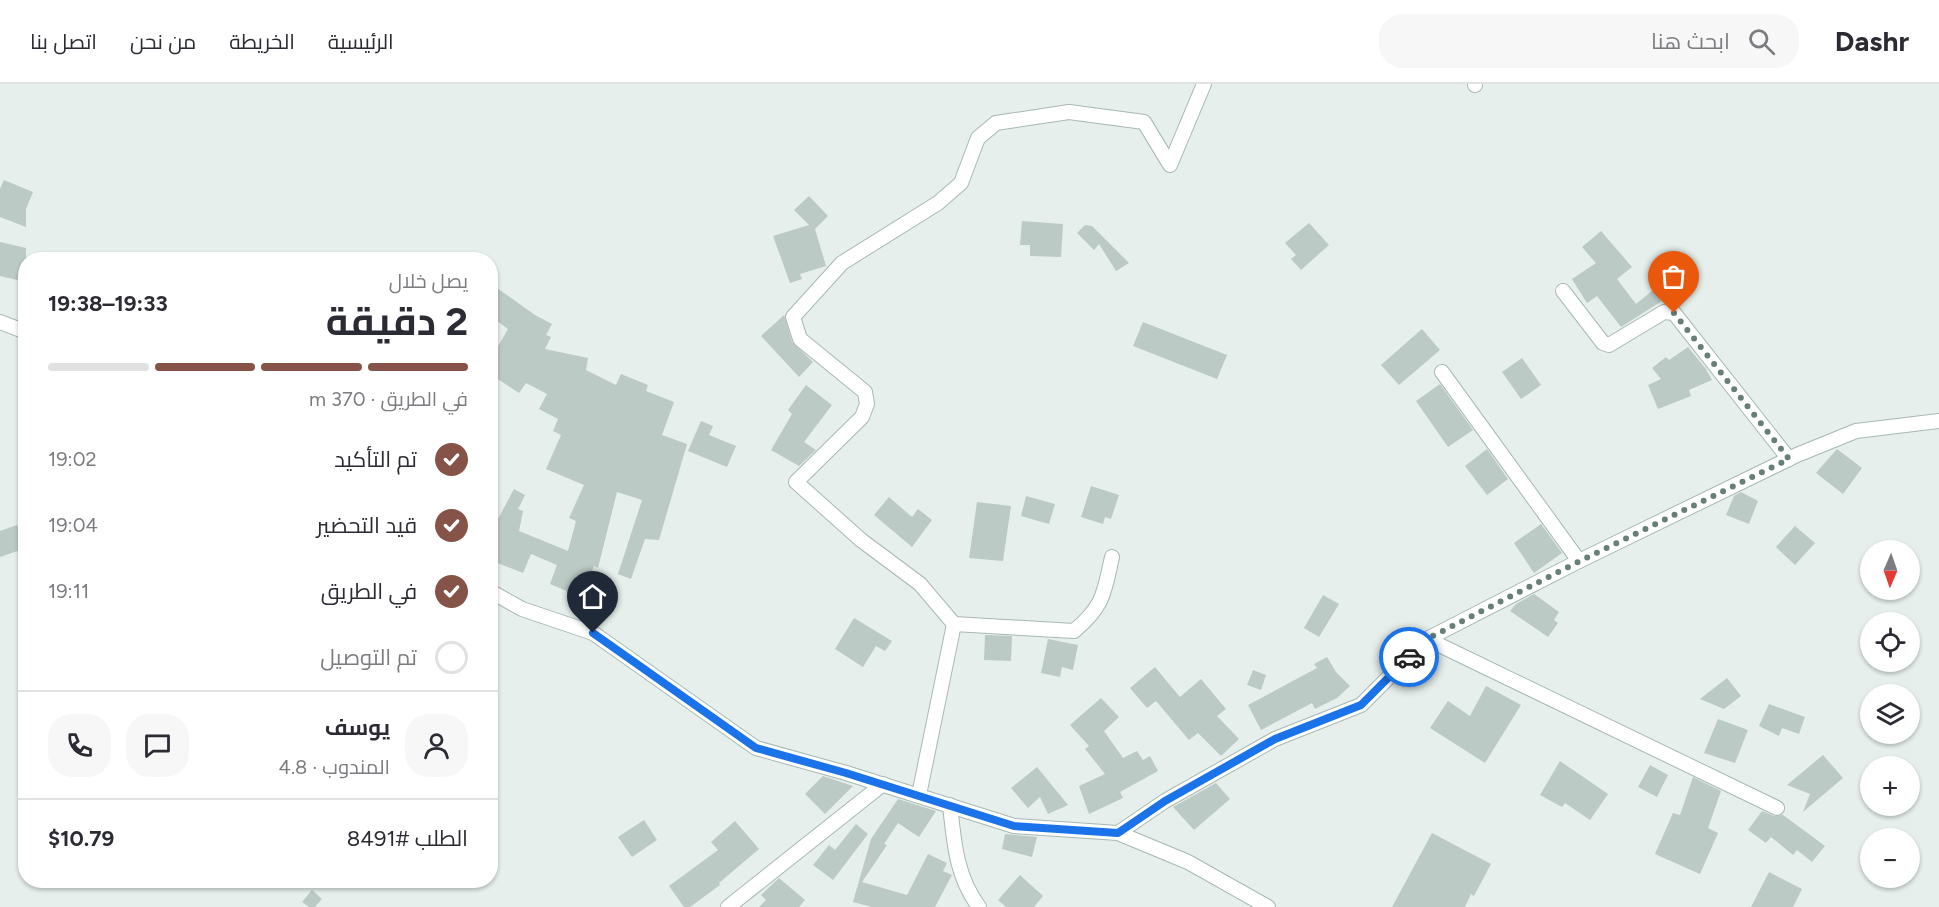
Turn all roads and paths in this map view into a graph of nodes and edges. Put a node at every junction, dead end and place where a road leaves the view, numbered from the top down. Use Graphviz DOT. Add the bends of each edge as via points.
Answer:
graph roads {
  1 [pos="1204,84"];
  2 [pos="1563,291"];
  3 [pos="0,322"];
  4 [pos="18,329"];
  5 [pos="1442,372"];
  6 [pos="1939,421"];
  7 [pos="1789,459"];
  8 [pos="1112,557"];
  9 [pos="1580,561"];
  10 [pos="498,596"];
  11 [pos="954,624"];
  12 [pos="1427,639"];
  13 [pos="883,784"];
  14 [pos="919,795"];
  15 [pos="950,805"];
  16 [pos="1777,808"];
  17 [pos="1118,833"];
  18 [pos="728,907"];
  19 [pos="979,907"];
  20 [pos="1268,907"];
  1 -- 11 [label="street" via="1170,165 1144,122 1070,112 996,123 978,138 961,183 938,203 842,263 794,316 800,339 865,392 867,404 862,417 796,482 861,540 920,584"];
  2 -- 7 [label="street" via="1603,343 1609,345 1664,312 1674,313"];
  3 -- 4 [label="street"];
  5 -- 9 [label="street"];
  6 -- 7 [label="street" via="1856,431"];
  7 -- 9 [label="street"];
  8 -- 11 [label="street" via="1103,599 1090,618 1074,631"];
  9 -- 12 [label="street"];
  10 -- 13 [label="street" via="522,609 593,633 756,748"];
  11 -- 14 [label="street"];
  12 -- 16 [label="street"];
  12 -- 17 [label="street" via="1361,705 1275,739 1165,801"];
  13 -- 14 [label="street"];
  13 -- 18 [label="street"];
  14 -- 15 [label="street"];
  15 -- 17 [label="street" via="1014,826"];
  15 -- 19 [label="street" via="961,878"];
  17 -- 20 [label="street" via="1188,862"];
}
